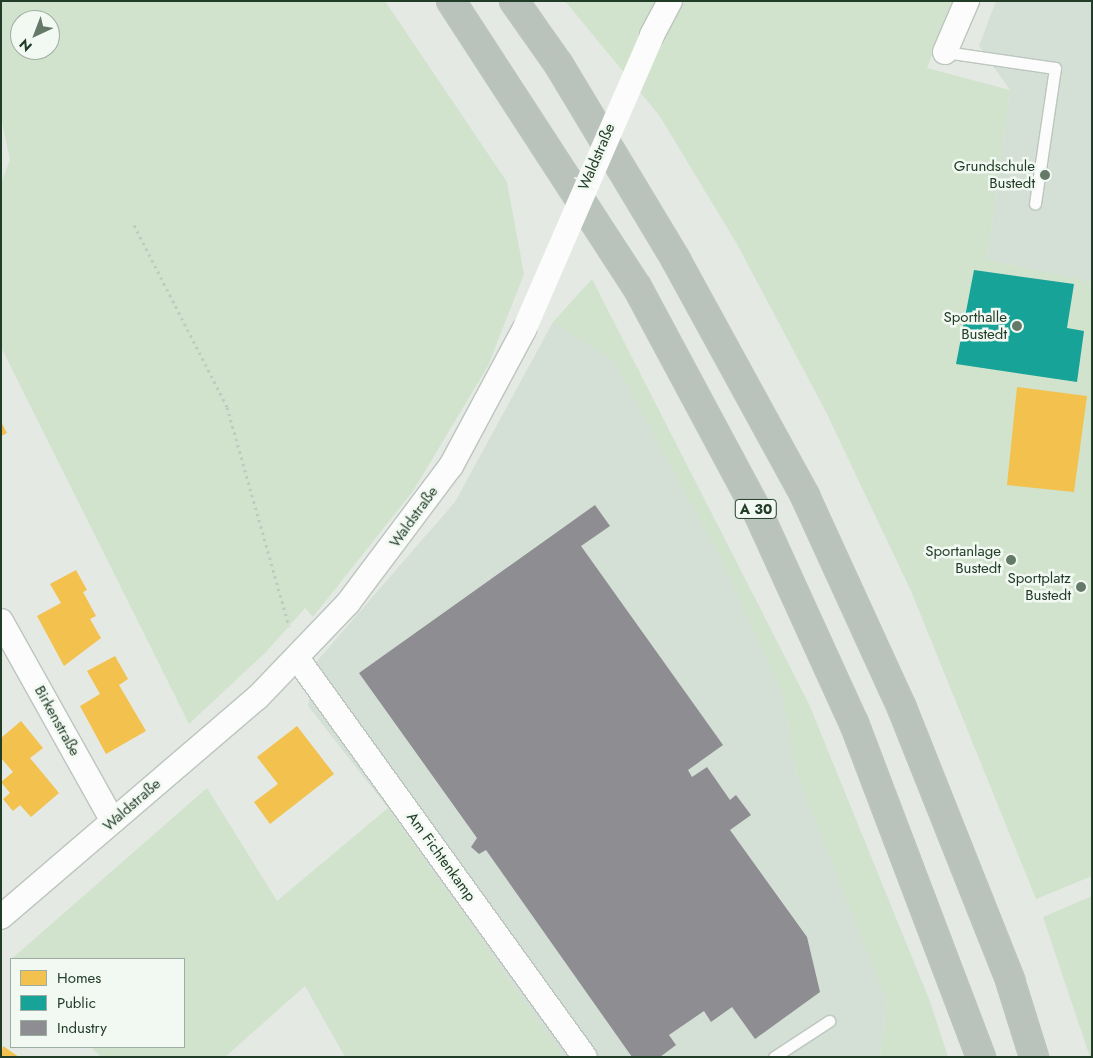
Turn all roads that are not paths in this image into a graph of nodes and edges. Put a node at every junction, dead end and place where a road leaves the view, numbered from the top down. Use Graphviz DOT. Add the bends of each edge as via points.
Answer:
graph roads {
  1 [pos="451,1"];
  2 [pos="514,1"];
  3 [pos="670,1"];
  4 [pos="967,1"];
  5 [pos="945,52"];
  6 [pos="1035,204"];
  7 [pos="1,621"];
  8 [pos="297,658"];
  9 [pos="113,821"];
  10 [pos="1,917"];
  11 [pos="829,1021"];
  12 [pos="585,1057"];
  13 [pos="774,1057"];
  14 [pos="981,1057"];
  15 [pos="1034,1057"];
  1 -- 14 [label="highway, A 30" via="636,287 759,515 854,723"];
  2 -- 15 [label="highway" via="559,65 671,252 805,496 902,708 1010,980"];
  3 -- 8 [label="street, Waldstraße, bridge" via="652,35 524,330 451,466 348,603"];
  4 -- 5 [label="street"];
  5 -- 6 [label="lane" via="1055,68"];
  7 -- 9 [label="street, Birkenstraße"];
  8 -- 9 [label="street, Waldstraße"];
  8 -- 12 [label="street, Am Fichtenkamp"];
  9 -- 10 [label="street, Waldstraße"];
  11 -- 13 [label="lane"];
}
